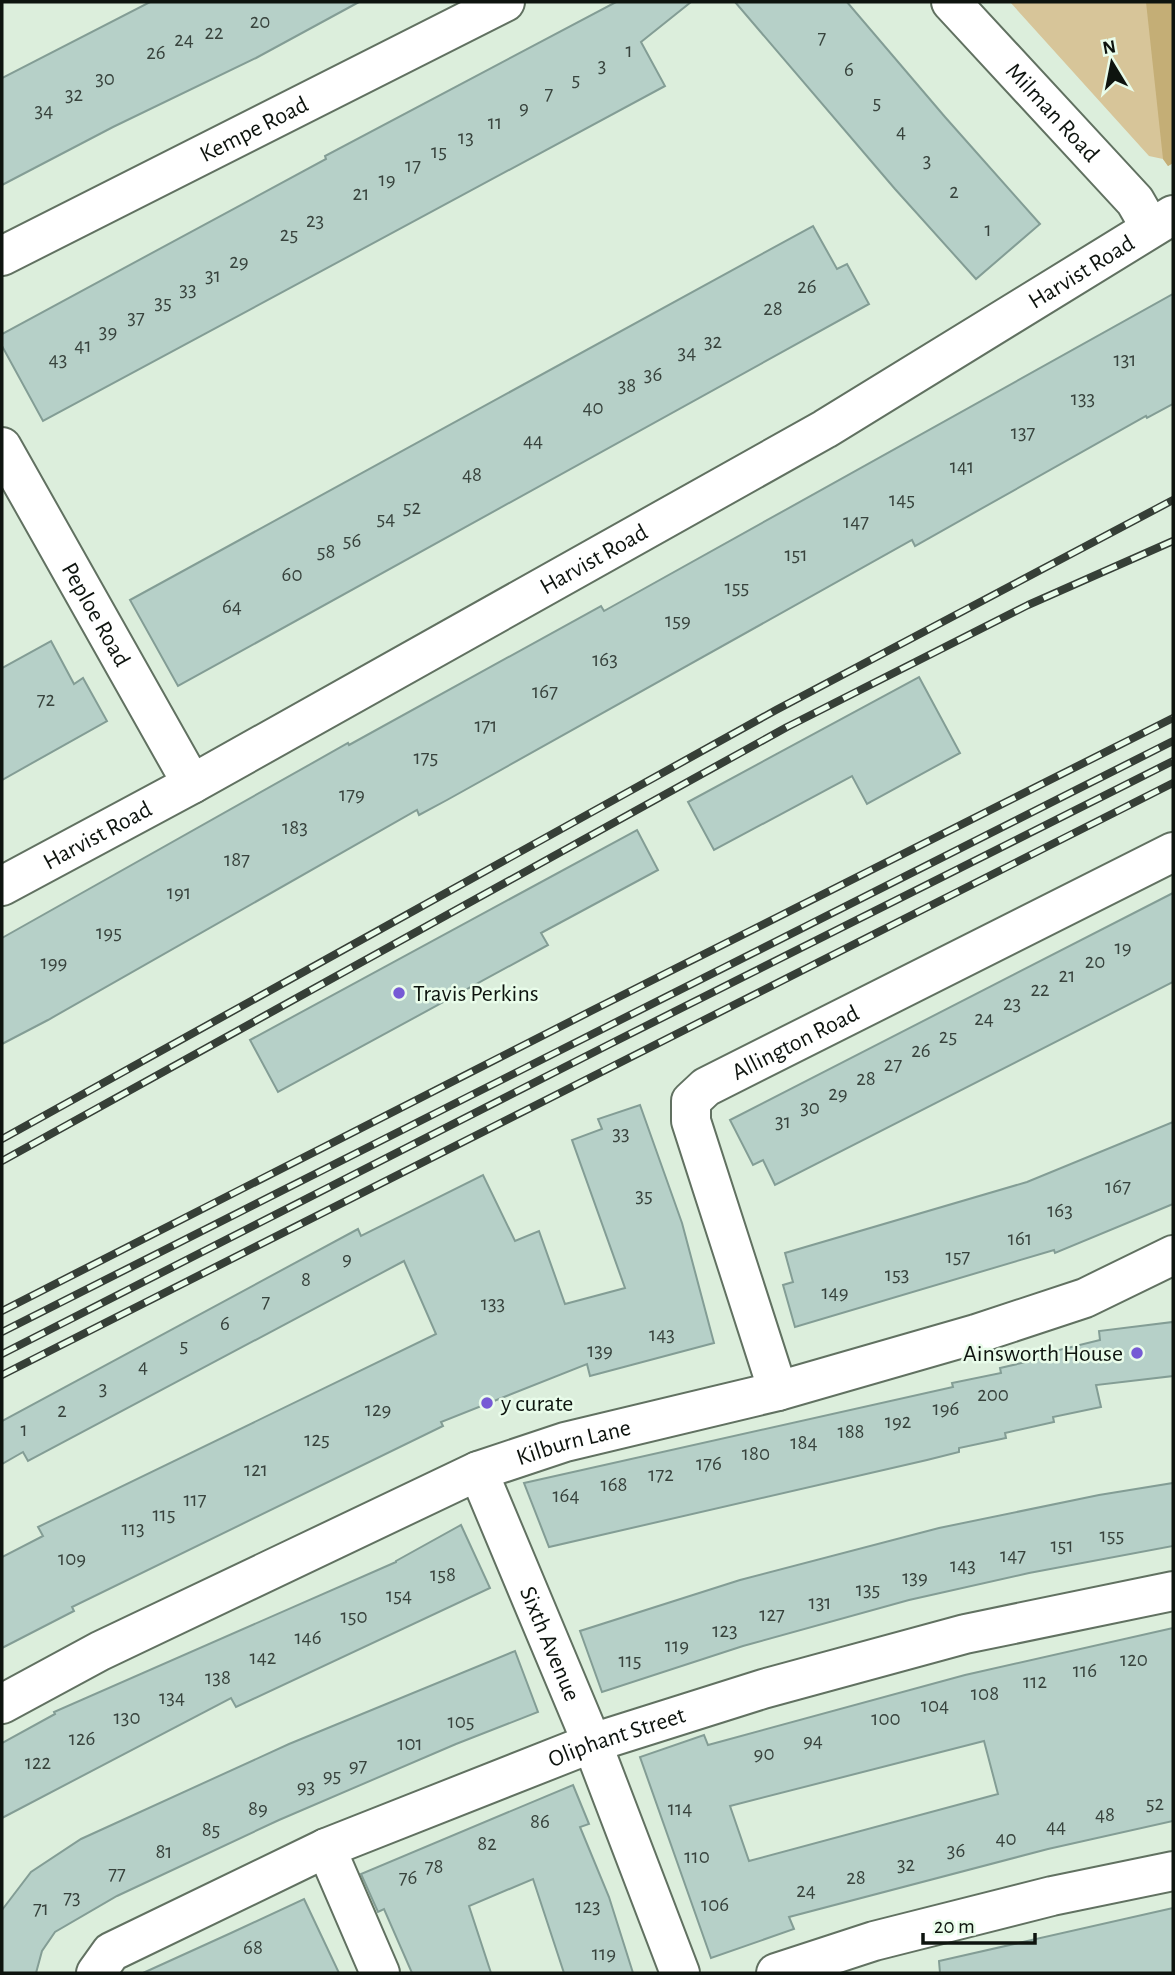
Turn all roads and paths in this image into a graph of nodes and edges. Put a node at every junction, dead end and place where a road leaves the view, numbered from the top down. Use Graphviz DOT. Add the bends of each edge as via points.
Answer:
graph roads {
  1 [pos="505,2"];
  2 [pos="951,2"];
  3 [pos="1161,221"];
  4 [pos="2,256"];
  5 [pos="2,447"];
  6 [pos="192,784"];
  7 [pos="1173,852"];
  8 [pos="2,886"];
  9 [pos="1173,1255"];
  10 [pos="778,1391"];
  11 [pos="478,1471"];
  12 [pos="1173,1591"];
  13 [pos="2,1704"];
  14 [pos="592,1743"];
  15 [pos="326,1848"];
  16 [pos="1173,1871"];
  17 [pos="96,1973"];
  18 [pos="380,1973"];
  19 [pos="680,1973"];
  20 [pos="776,1973"];
  1 -- 4 [label="street, Kempe Road"];
  2 -- 3 [label="street, Milman Road" via="1135,201"];
  3 -- 6 [label="street, Harvist Road" via="825,429"];
  5 -- 6 [label="street, Peploe Road"];
  6 -- 8 [label="street, Harvist Road"];
  7 -- 10 [label="street, Allington Road" via="706,1087 691,1101 691,1121"];
  9 -- 10 [label="street, Kilburn Lane" via="1085,1298"];
  10 -- 11 [label="street, Kilburn Lane" via="565,1442"];
  11 -- 13 [label="street, Kilburn Lane" via="100,1651"];
  11 -- 14 [label="street, Sixth Avenue"];
  12 -- 14 [label="street, Oliphant Street" via="965,1634 762,1689"];
  14 -- 15 [label="street, Oliphant Street"];
  14 -- 19 [label="street, Sixth Avenue"];
  15 -- 17 [label="street, Oliphant Street" via="111,1952"];
  15 -- 18 [label="street"];
  16 -- 20 [label="street" via="874,1941"];
}
